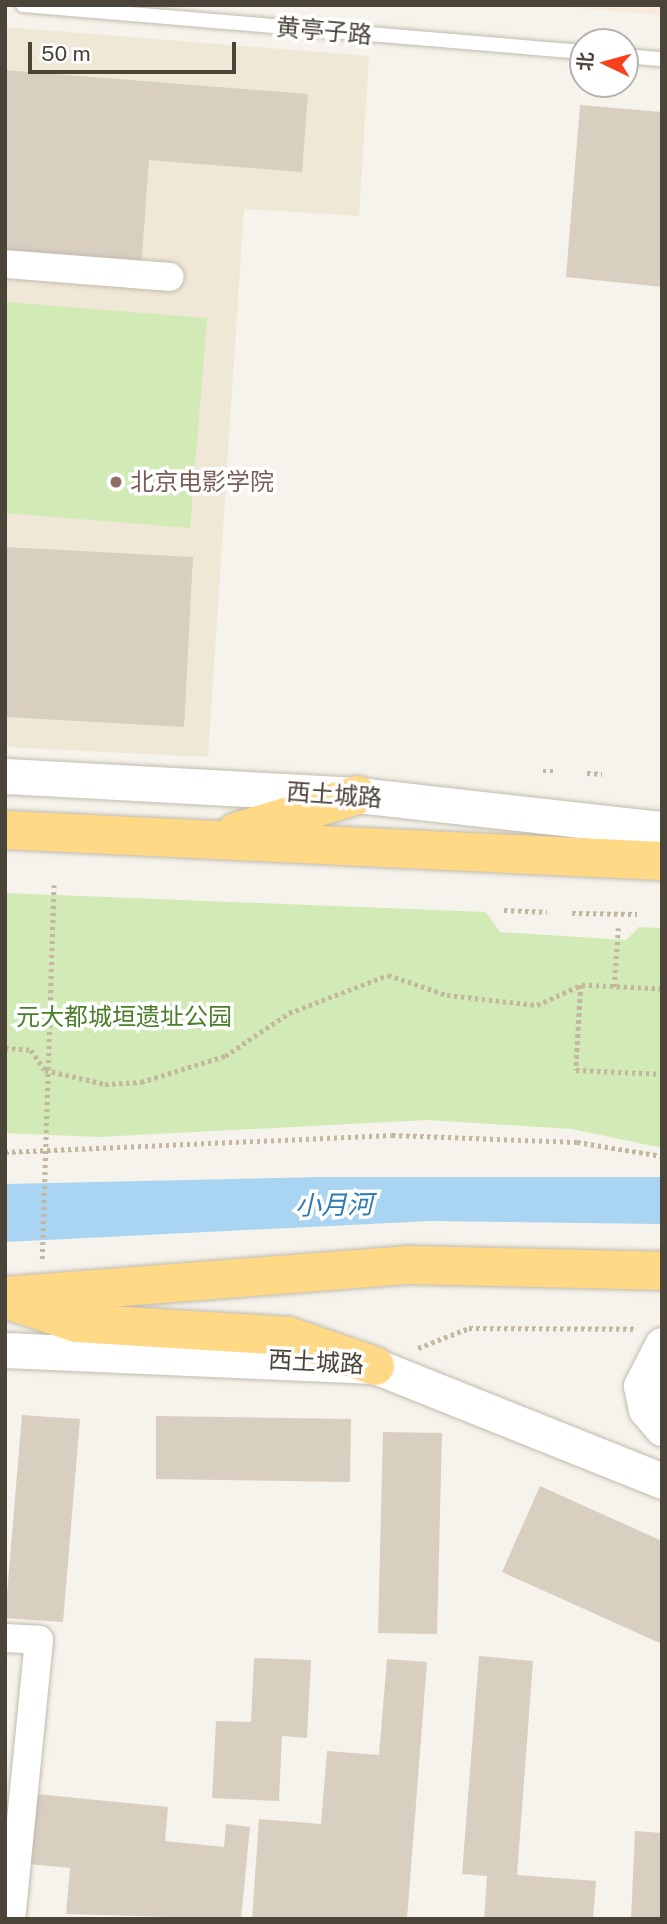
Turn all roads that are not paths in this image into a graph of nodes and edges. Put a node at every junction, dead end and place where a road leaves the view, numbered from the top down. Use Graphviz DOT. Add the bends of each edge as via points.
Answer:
graph roads {
  1 [pos="23,5"];
  2 [pos="569,51"];
  3 [pos="639,57"];
  4 [pos="662,59"];
  5 [pos="5,264"];
  6 [pos="169,277"];
  7 [pos="5,776"];
  8 [pos="358,795"];
  9 [pos="662,829"];
  10 [pos="5,830"];
  11 [pos="210,840"];
  12 [pos="662,841"];
  13 [pos="620,858"];
  14 [pos="662,862"];
  15 [pos="662,1271"];
  16 [pos="5,1298"];
  17 [pos="655,1337"];
  18 [pos="5,1350"];
  19 [pos="375,1366"];
  20 [pos="662,1428"];
  21 [pos="662,1481"];
  22 [pos="5,1638"];
  23 [pos="12,1797"];
  24 [pos="11,1919"];
  1 -- 2 [label="lane, 黄亭子路"];
  3 -- 4 [label="lane"];
  5 -- 6 [label="street"];
  7 -- 8 [label="street, 西土城路"];
  8 -- 9 [label="street, 西土城路"];
  8 -- 11 [label="highway"];
  10 -- 11 [label="highway, 西土城路"];
  11 -- 13 [label="highway, 西土城路"];
  12 -- 13 [label="highway"];
  13 -- 14 [label="highway, 西土城路"];
  15 -- 16 [label="highway" via="407,1265"];
  16 -- 19 [label="highway" via="76,1323 288,1336"];
  17 -- 20 [label="street" via="641,1386 646,1409"];
  18 -- 19 [label="street, 西土城路"];
  19 -- 21 [label="street"];
  22 -- 23 [label="street" via="39,1640"];
  23 -- 24 [label="street"];
}
